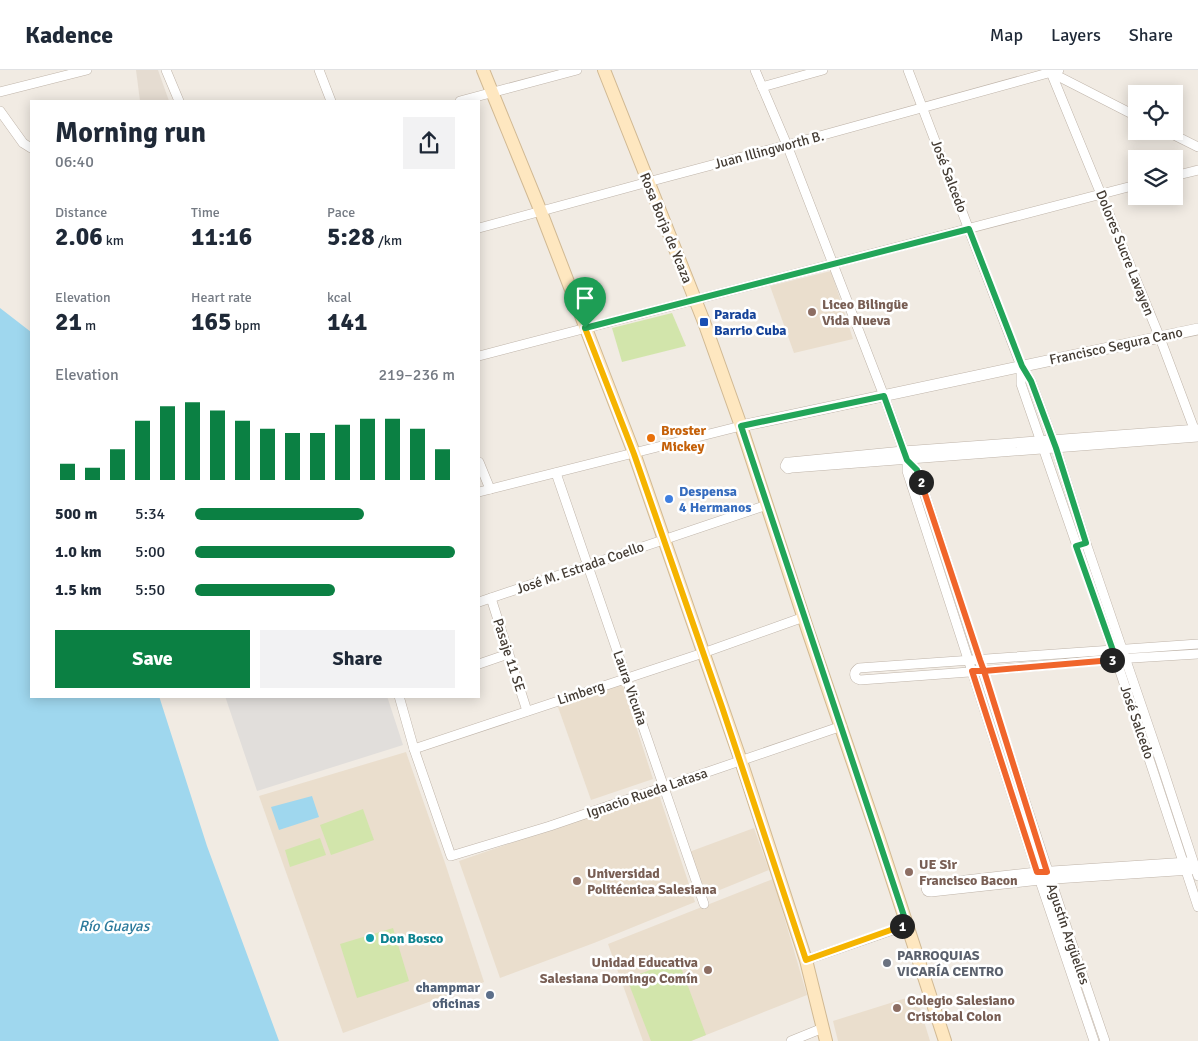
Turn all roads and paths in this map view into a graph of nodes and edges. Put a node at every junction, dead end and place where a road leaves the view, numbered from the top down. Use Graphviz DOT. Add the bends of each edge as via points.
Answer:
graph roads {
  1 [pos="87,70"];
  2 [pos="166,70"];
  3 [pos="319,70"];
  4 [pos="483,70"];
  5 [pos="578,70"];
  6 [pos="604,70"];
  7 [pos="755,70"];
  8 [pos="823,70"];
  9 [pos="908,70"];
  10 [pos="1051,71"];
  11 [pos="762,87"];
  12 [pos="0,92"];
  13 [pos="492,93"];
  14 [pos="179,100"];
  15 [pos="332,100"];
  16 [pos="464,100"];
  17 [pos="922,108"];
  18 [pos="0,111"];
  19 [pos="1128,112"];
  20 [pos="1183,140"];
  21 [pos="786,146"];
  22 [pos="30,147"];
  23 [pos="1198,147"];
  24 [pos="1198,170"];
  25 [pos="1183,174"];
  26 [pos="648,182"];
  27 [pos="1128,187"];
  28 [pos="1101,194"];
  29 [pos="541,212"];
  30 [pos="480,228"];
  31 [pos="969,229"];
  32 [pos="833,264"];
  33 [pos="695,300"];
  34 [pos="585,328"];
  35 [pos="1198,329"];
  36 [pos="1160,338"];
  37 [pos="480,356"];
  38 [pos="1022,366"];
  39 [pos="884,396"];
  40 [pos="741,426"];
  41 [pos="1197,436"];
  42 [pos="1055,444"];
  43 [pos="1043,445"];
  44 [pos="634,454"];
  45 [pos="905,456"];
  46 [pos="480,464"];
  47 [pos="556,472"];
  48 [pos="490,489"];
  49 [pos="480,492"];
  50 [pos="768,505"];
  51 [pos="663,540"];
  52 [pos="1086,543"];
  53 [pos="1076,546"];
  54 [pos="946,557"];
  55 [pos="936,560"];
  56 [pos="588,565"];
  57 [pos="491,598"];
  58 [pos="480,602"];
  59 [pos="804,616"];
  60 [pos="1198,644"];
  61 [pos="1117,649"];
  62 [pos="703,652"];
  63 [pos="508,654"];
  64 [pos="1198,654"];
  65 [pos="1116,659"];
  66 [pos="1126,659"];
  67 [pos="980,660"];
  68 [pos="968,661"];
  69 [pos="480,664"];
  70 [pos="972,671"];
  71 [pos="984,671"];
  72 [pos="626,678"];
  73 [pos="399,698"];
  74 [pos="527,711"];
  75 [pos="842,726"];
  76 [pos="414,749"];
  77 [pos="741,761"];
  78 [pos="1161,763"];
  79 [pos="1014,766"];
  80 [pos="1151,766"];
  81 [pos="1004,770"];
  82 [pos="664,786"];
  83 [pos="1184,867"];
  84 [pos="1197,868"];
  85 [pos="1039,876"];
  86 [pos="1048,876"];
  87 [pos="704,904"];
  88 [pos="1198,907"];
  89 [pos="907,925"];
  90 [pos="806,960"];
  91 [pos="1085,983"];
  92 [pos="1075,986"];
  93 [pos="823,1028"];
  94 [pos="792,1041"];
  95 [pos="826,1041"];
  96 [pos="944,1041"];
  97 [pos="1094,1041"];
  98 [pos="1105,1041"];
  1 -- 12 [label="street"];
  2 -- 14 [label="street"];
  3 -- 15 [label="street"];
  4 -- 13 [label="main road"];
  5 -- 13 [label="street"];
  6 -- 26 [label="main road, Rosa Borja de Ycaza"];
  7 -- 11 [label="street, Agustín Argüelles"];
  8 -- 11 [label="street"];
  9 -- 17 [label="street, José Salcedo"];
  10 -- 17 [label="street, Juan Illingworth B."];
  10 -- 19 [label="street"];
  10 -- 28 [label="street, Dolores Sucre Lavayen"];
  11 -- 21 [label="street, Agustín Argüelles"];
  13 -- 16 [label="street"];
  13 -- 29 [label="main road"];
  17 -- 21 [label="street, Juan Illingworth B."];
  17 -- 31 [label="street, José Salcedo"];
  18 -- 22 [label="street" via="23,143"];
  20 -- 23 [label="street"];
  21 -- 26 [label="street, Juan Illingworth B."];
  21 -- 32 [label="street, Agustín Argüelles"];
  24 -- 25 [label="street"];
  26 -- 29 [label="street, Juan Illingworth B."];
  26 -- 33 [label="main road, Rosa Borja de Ycaza"];
  27 -- 28 [label="street"];
  28 -- 31 [label="street"];
  28 -- 36 [label="street, Dolores Sucre Lavayen"];
  29 -- 30 [label="street, Juan Illingworth B."];
  29 -- 34 [label="main road"];
  31 -- 32 [label="street"];
  31 -- 38 [label="street, José Salcedo"];
  32 -- 33 [label="street"];
  32 -- 39 [label="street, Agustín Argüelles"];
  33 -- 34 [label="street"];
  33 -- 40 [label="main road, Rosa Borja de Ycaza"];
  34 -- 37 [label="street"];
  34 -- 44 [label="main road"];
  35 -- 36 [label="street, Francisco Segura Cano"];
  36 -- 38 [label="street, Francisco Segura Cano"];
  36 -- 41 [label="street, Dolores Sucre Lavayen"];
  38 -- 39 [label="street, Francisco Segura Cano"];
  38 -- 42 [label="street, José Salcedo"];
  38 -- 43 [label="street, José Salcedo" via="1021,384"];
  39 -- 40 [label="street, Francisco Segura Cano"];
  39 -- 45 [label="street, Agustín Argüelles"];
  40 -- 44 [label="street, Francisco Segura Cano"];
  40 -- 50 [label="main road, Rosa Borja de Ycaza"];
  41 -- 42 [label="street"];
  42 -- 43 [label="street"];
  42 -- 52 [label="street, José Salcedo"];
  43 -- 45 [label="street"];
  43 -- 53 [label="street, José Salcedo"];
  44 -- 47 [label="street, Francisco Segura Cano"];
  44 -- 51 [label="main road"];
  45 -- 45 [label="street" via="787,462 785,466 792,468"];
  45 -- 54 [label="street, Agustín Argüelles" via="917,470"];
  45 -- 55 [label="street, Agustín Argüelles"];
  46 -- 48 [label="street"];
  47 -- 48 [label="street, Francisco Segura Cano"];
  47 -- 56 [label="street, Laura Vicuña"];
  48 -- 49 [label="street, Francisco Segura Cano"];
  50 -- 51 [label="street, José M. Estrada Coello"];
  50 -- 59 [label="main road, Rosa Borja de Ycaza"];
  51 -- 56 [label="street, José M. Estrada Coello"];
  51 -- 62 [label="main road"];
  52 -- 53 [label="street"];
  52 -- 61 [label="street, José Salcedo"];
  53 -- 61 [label="street, José Salcedo"];
  54 -- 55 [label="street"];
  54 -- 67 [label="street, Agustín Argüelles"];
  55 -- 68 [label="street, Agustín Argüelles"];
  56 -- 57 [label="street, José M. Estrada Coello"];
  56 -- 72 [label="street, Laura Vicuña"];
  57 -- 58 [label="street, José M. Estrada Coello"];
  57 -- 63 [label="street, Pasaje 11 SE"];
  59 -- 62 [label="street, Limberg"];
  59 -- 75 [label="main road, Rosa Borja de Ycaza"];
  60 -- 61 [label="street"];
  61 -- 65 [label="street, José Salcedo"];
  61 -- 66 [label="street, José Salcedo"];
  61 -- 67 [label="street"];
  62 -- 72 [label="street, Limberg"];
  62 -- 77 [label="main road"];
  63 -- 69 [label="street"];
  63 -- 74 [label="street, Pasaje 11 SE"];
  64 -- 66 [label="street"];
  65 -- 66 [label="street"];
  65 -- 71 [label="street"];
  65 -- 80 [label="street, José Salcedo"];
  66 -- 78 [label="street, José Salcedo"];
  67 -- 68 [label="street"];
  67 -- 71 [label="street, Agustín Argüelles"];
  68 -- 70 [label="street, Agustín Argüelles"];
  68 -- 70 [label="street" via="859,668 854,673 860,680"];
  70 -- 71 [label="street"];
  70 -- 81 [label="street, Agustín Argüelles"];
  71 -- 79 [label="street, Agustín Argüelles"];
  72 -- 74 [label="street, Limberg"];
  72 -- 82 [label="street, Laura Vicuña"];
  73 -- 76 [label="street"];
  74 -- 76 [label="street, Limberg"];
  75 -- 77 [label="street, Ignacio Rueda Latasa"];
  75 -- 89 [label="main road, Rosa Borja de Ycaza"];
  76 -- 82 [label="street, Ignacio Rueda Latasa" via="451,856"];
  77 -- 82 [label="street, Ignacio Rueda Latasa"];
  77 -- 90 [label="main road"];
  78 -- 80 [label="street"];
  78 -- 84 [label="street, José Salcedo"];
  79 -- 81 [label="street"];
  79 -- 86 [label="street, Agustín Argüelles"];
  80 -- 83 [label="street, José Salcedo"];
  81 -- 85 [label="street, Agustín Argüelles"];
  82 -- 87 [label="street, Laura Vicuña"];
  83 -- 84 [label="street"];
  83 -- 86 [label="street"];
  83 -- 88 [label="street, José Salcedo"];
  85 -- 85 [label="street" via="930,884 926,890 931,892"];
  85 -- 86 [label="street"];
  85 -- 92 [label="street, Agustín Argüelles"];
  86 -- 91 [label="street, Agustín Argüelles"];
  89 -- 90 [label="street"];
  89 -- 96 [label="main road, Rosa Borja de Ycaza"];
  90 -- 93 [label="main road"];
  91 -- 92 [label="street"];
  91 -- 98 [label="street, Agustín Argüelles"];
  92 -- 97 [label="street, Agustín Argüelles"];
  93 -- 94 [label="street"];
  93 -- 95 [label="main road"];
}
